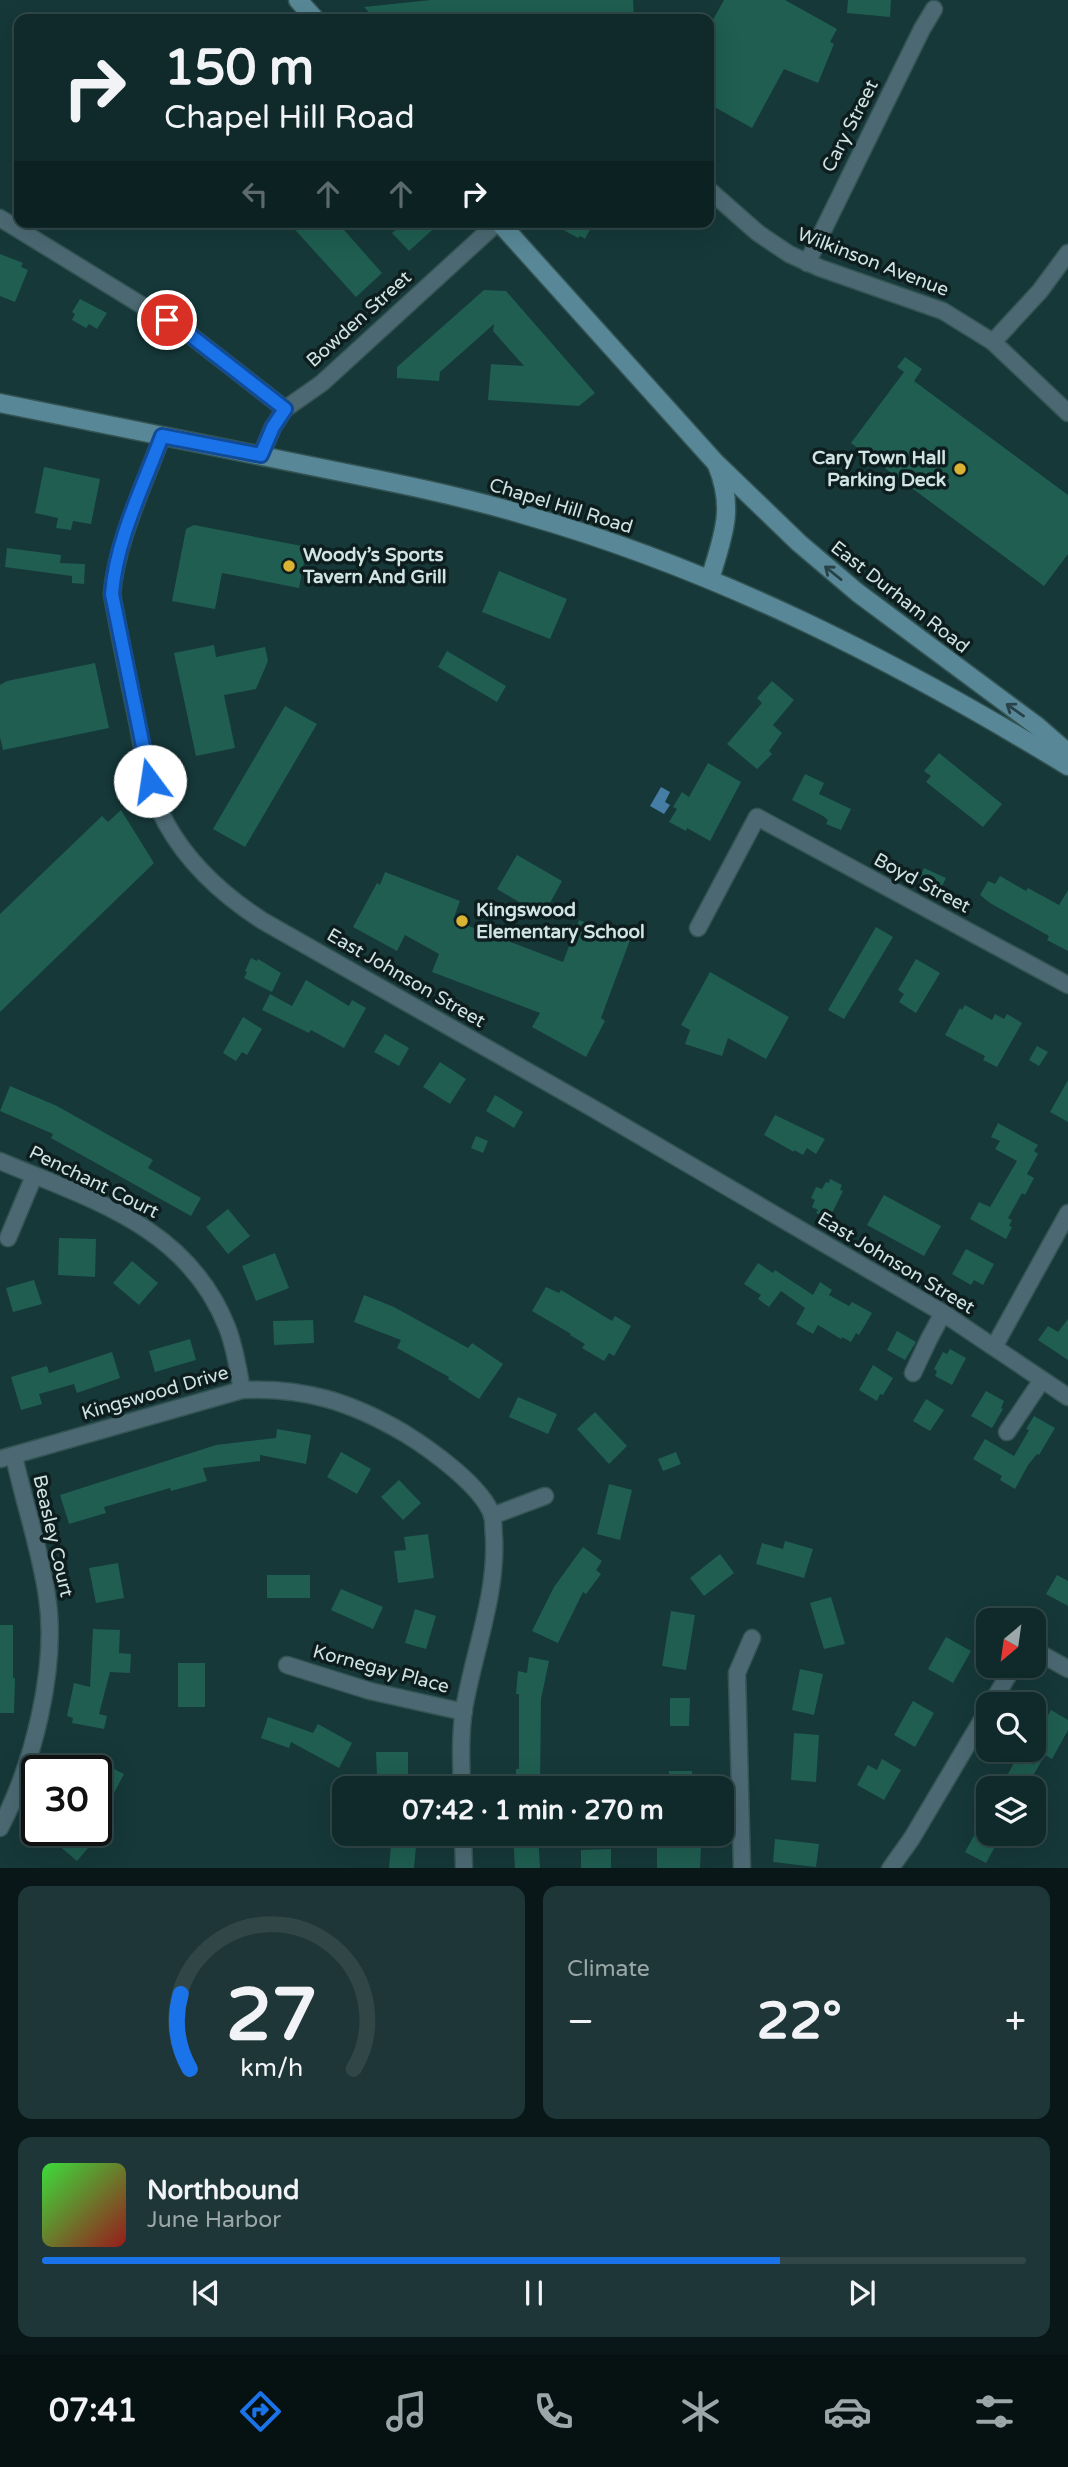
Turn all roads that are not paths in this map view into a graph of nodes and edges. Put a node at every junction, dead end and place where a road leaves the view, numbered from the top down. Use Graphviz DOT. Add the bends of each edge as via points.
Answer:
graph roads {
  1 [pos="298,0"];
  2 [pos="934,9"];
  3 [pos="311,14"];
  4 [pos="714,194"];
  5 [pos="16,228"];
  6 [pos="491,228"];
  7 [pos="503,228"];
  8 [pos="1068,253"];
  9 [pos="807,263"];
  10 [pos="993,342"];
  11 [pos="0,404"];
  12 [pos="285,409"];
  13 [pos="1068,413"];
  14 [pos="162,436"];
  15 [pos="261,455"];
  16 [pos="715,462"];
  17 [pos="710,579"];
  18 [pos="1068,753"];
  19 [pos="1068,766"];
  20 [pos="698,928"];
  21 [pos="1068,985"];
  22 [pos="0,1161"];
  23 [pos="34,1176"];
  24 [pos="1068,1213"];
  25 [pos="8,1238"];
  26 [pos="943,1314"];
  27 [pos="994,1347"];
  28 [pos="913,1373"];
  29 [pos="1042,1380"];
  30 [pos="243,1390"];
  31 [pos="1068,1397"];
  32 [pos="1007,1432"];
  33 [pos="7,1458"];
  34 [pos="545,1496"];
  35 [pos="492,1516"];
  36 [pos="752,1638"];
  37 [pos="1046,1657"];
  38 [pos="287,1665"];
  39 [pos="1068,1669"];
  40 [pos="464,1712"];
  41 [pos="976,1730"];
  42 [pos="462,1776"];
  43 [pos="0,1828"];
  44 [pos="463,1846"];
  45 [pos="464,1868"];
  46 [pos="742,1868"];
  47 [pos="890,1868"];
  1 -- 3 [label="main road"];
  2 -- 9 [label="street, Cary Street"];
  4 -- 9 [label="street, Wilkinson Avenue" via="775,245"];
  5 -- 12 [label="street" via="190,335"];
  6 -- 12 [label="street, Bowden Street" via="321,383"];
  7 -- 16 [label="main road, East Durham Road"];
  8 -- 10 [label="street"];
  9 -- 10 [label="street, Wilkinson Avenue" via="943,311"];
  10 -- 13 [label="street, Wilkinson Avenue"];
  11 -- 14 [label="main road, Chapel Hill Road"];
  12 -- 15 [label="street, Bowden Street"];
  14 -- 15 [label="main road, Chapel Hill Road"];
  14 -- 26 [label="street, East Johnson Street" via="118,557 112,594 156,799 180,845 204,873 262,921"];
  15 -- 17 [label="main road, Chapel Hill Road" via="515,512"];
  16 -- 17 [label="main road, East Durham Road" via="726,489 727,518"];
  18 -- 16 [label="main road, East Durham Road, one-way" via="827,569"];
  17 -- 19 [label="main road, Chapel Hill Road" via="913,677"];
  20 -- 21 [label="street, Boyd Street" via="757,817"];
  22 -- 23 [label="street, Penchant Court"];
  23 -- 25 [label="street"];
  23 -- 30 [label="street, Penchant Court" via="143,1226 177,1252 219,1308"];
  24 -- 27 [label="street"];
  26 -- 27 [label="street, East Johnson Street"];
  26 -- 28 [label="street"];
  27 -- 29 [label="street, East Johnson Street"];
  29 -- 31 [label="street, East Johnson Street"];
  29 -- 32 [label="street"];
  30 -- 33 [label="street, Kingswood Drive"];
  30 -- 35 [label="street, Kingswood Drive" via="311,1393 383,1421 463,1476"];
  33 -- 43 [label="street, Beasley Court" via="42,1567 51,1642 29,1756"];
  34 -- 35 [label="street"];
  35 -- 40 [label="street" via="494,1567"];
  36 -- 46 [label="street" via="737,1673"];
  37 -- 39 [label="street"];
  38 -- 40 [label="street, Kornegay Place" via="370,1691"];
  40 -- 42 [label="street"];
  41 -- 47 [label="street"];
  44 -- 45 [label="street"];
}
